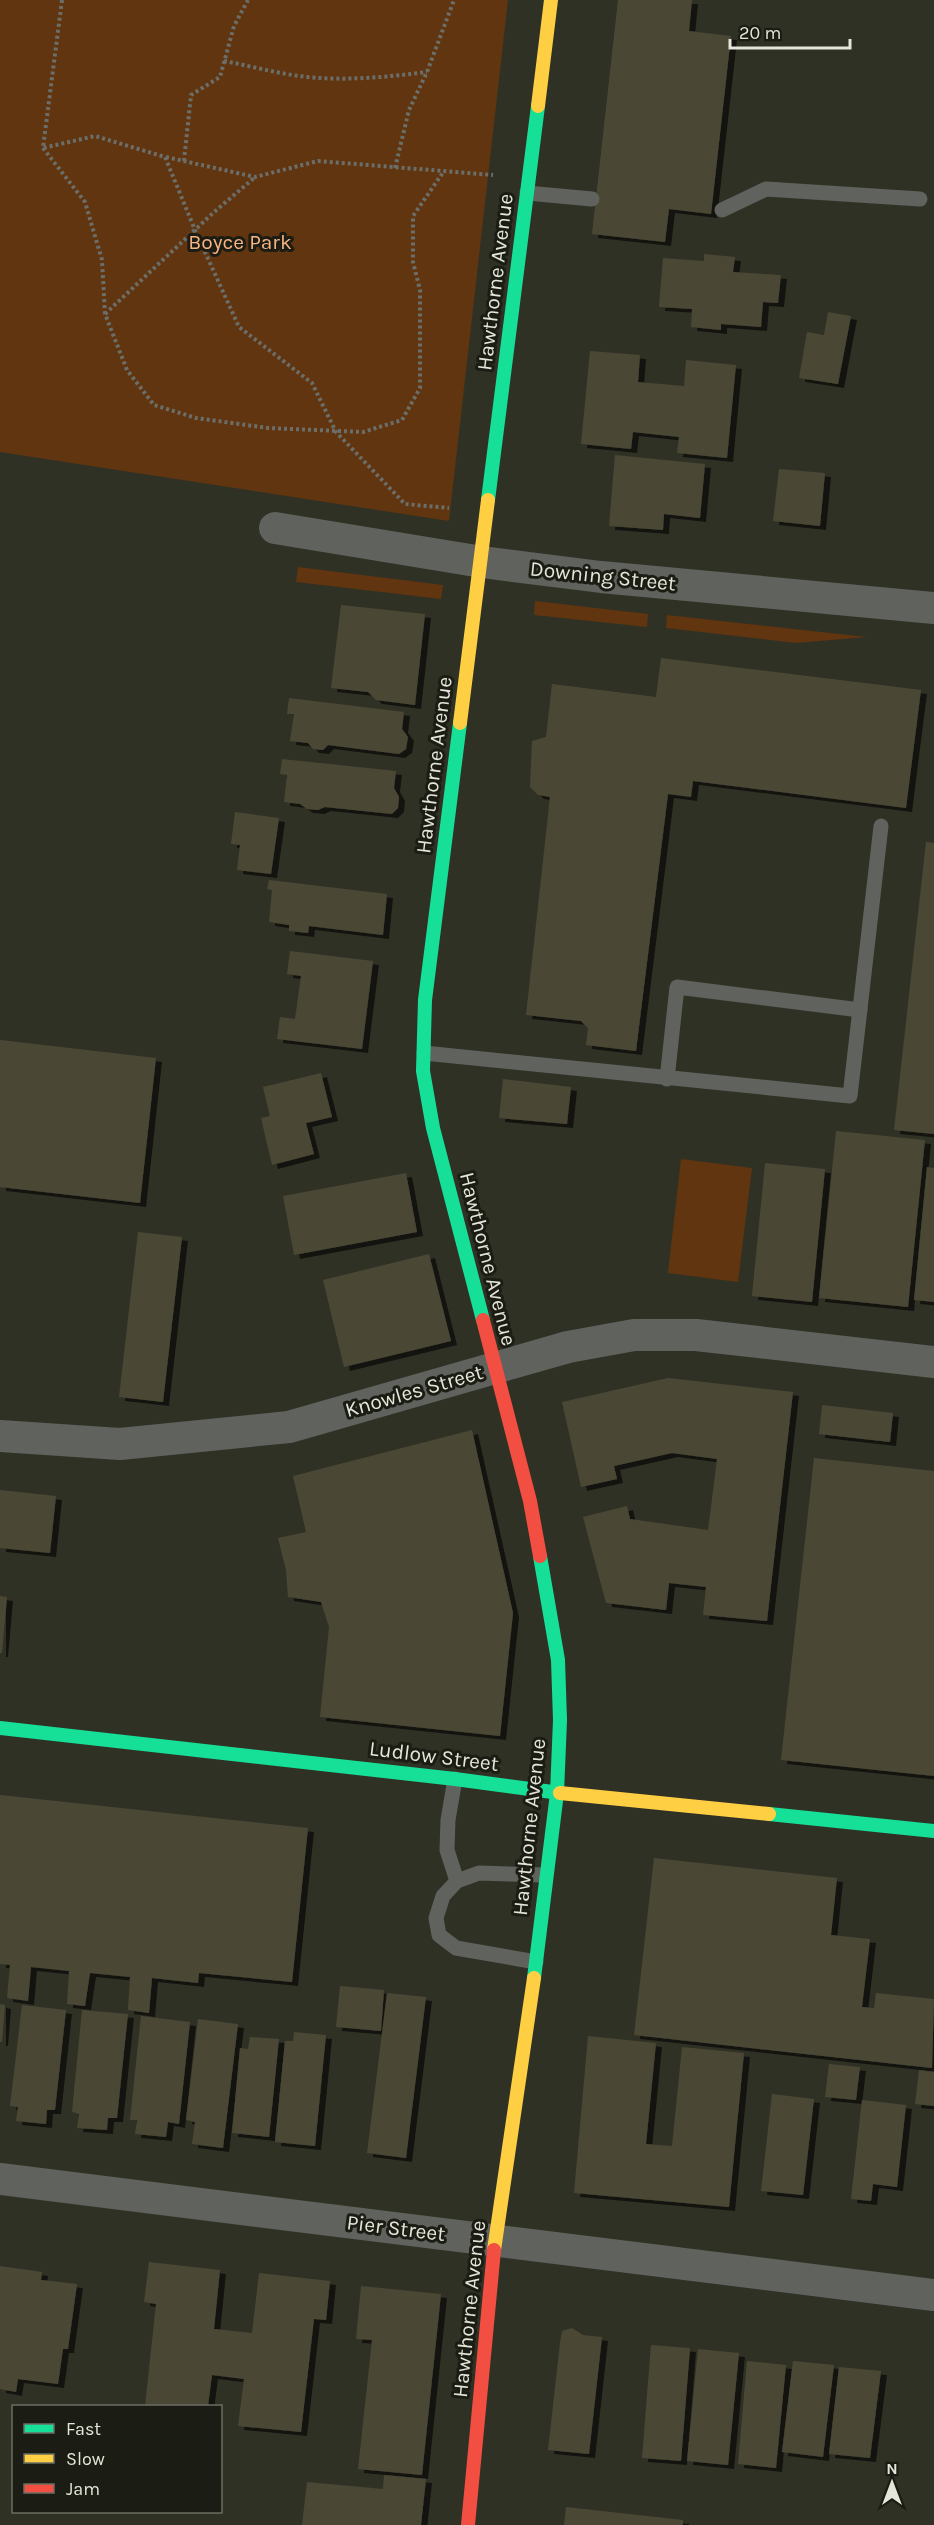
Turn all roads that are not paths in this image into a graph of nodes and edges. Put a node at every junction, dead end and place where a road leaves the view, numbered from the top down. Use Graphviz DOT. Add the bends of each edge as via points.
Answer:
graph roads {
  1 [pos="550,0"];
  2 [pos="528,186"];
  3 [pos="592,199"];
  4 [pos="920,199"];
  5 [pos="722,210"];
  6 [pos="274,528"];
  7 [pos="482,562"];
  8 [pos="934,608"];
  9 [pos="881,826"];
  10 [pos="860,1010"];
  11 [pos="424,1053"];
  12 [pos="667,1079"];
  13 [pos="934,1362"];
  14 [pos="494,1367"];
  15 [pos="0,1436"];
  16 [pos="0,1728"];
  17 [pos="455,1779"];
  18 [pos="557,1793"];
  19 [pos="934,1831"];
  20 [pos="545,1875"];
  21 [pos="457,1881"];
  22 [pos="536,1962"];
  23 [pos="0,2179"];
  24 [pos="495,2241"];
  25 [pos="934,2295"];
  26 [pos="468,2525"];
  1 -- 2 [label="street, Hawthorne Avenue"];
  2 -- 3 [label="lane"];
  2 -- 7 [label="street, Hawthorne Avenue"];
  4 -- 5 [label="lane" via="766,189"];
  6 -- 7 [label="street, Downing Street"];
  7 -- 8 [label="street, Downing Street"];
  7 -- 11 [label="street, Hawthorne Avenue" via="425,1000"];
  9 -- 10 [label="lane"];
  10 -- 12 [label="lane" via="850,1096"];
  10 -- 12 [label="lane" via="677,987"];
  11 -- 12 [label="lane"];
  11 -- 14 [label="street, Hawthorne Avenue" via="432,1128"];
  13 -- 14 [label="street, Knowles Street" via="696,1335 634,1335 568,1347"];
  14 -- 15 [label="street, Knowles Street" via="289,1427 120,1444"];
  14 -- 18 [label="street, Hawthorne Avenue" via="530,1501 558,1660"];
  16 -- 17 [label="street, Ludlow Street"];
  17 -- 18 [label="street, Ludlow Street"];
  17 -- 21 [label="lane" via="447,1850"];
  18 -- 19 [label="street, Ludlow Street"];
  18 -- 20 [label="street, Hawthorne Avenue"];
  20 -- 21 [label="lane" via="479,1873"];
  20 -- 22 [label="street, Hawthorne Avenue"];
  21 -- 22 [label="lane" via="443,1896 436,1918 439,1935 456,1948"];
  22 -- 24 [label="street, Hawthorne Avenue"];
  23 -- 24 [label="street, Pier Street"];
  24 -- 25 [label="street, Pier Street"];
  24 -- 26 [label="street, Hawthorne Avenue"];
}
